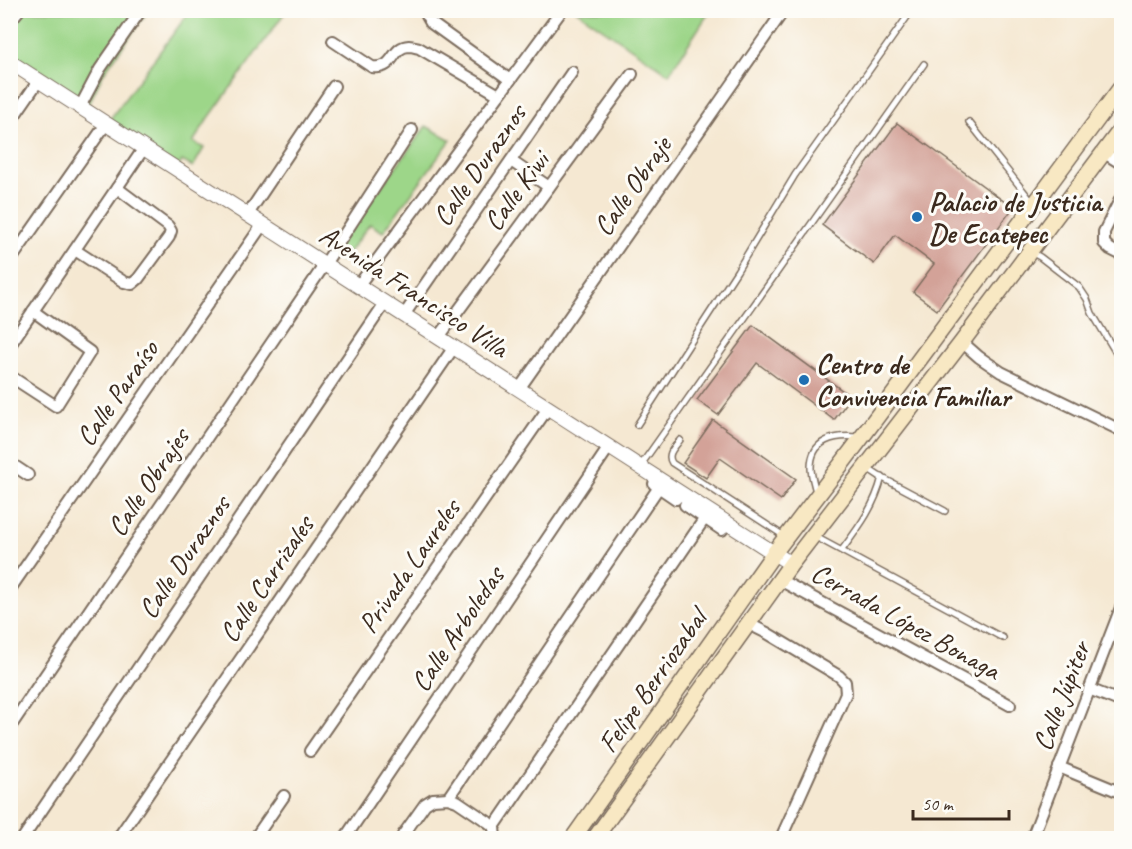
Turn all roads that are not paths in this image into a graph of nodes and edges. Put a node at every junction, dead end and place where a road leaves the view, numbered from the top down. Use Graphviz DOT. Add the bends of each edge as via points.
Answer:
graph roads {
  1 [pos="19,10"];
  2 [pos="141,10"];
  3 [pos="427,10"];
  4 [pos="562,10"];
  5 [pos="784,10"];
  6 [pos="912,10"];
  7 [pos="10,21"];
  8 [pos="333,41"];
  9 [pos="10,62"];
  10 [pos="924,64"];
  11 [pos="572,72"];
  12 [pos="632,74"];
  13 [pos="39,80"];
  14 [pos="510,81"];
  15 [pos="334,86"];
  16 [pos="1122,86"];
  17 [pos="500,95"];
  18 [pos="80,107"];
  19 [pos="10,122"];
  20 [pos="969,122"];
  21 [pos="106,124"];
  22 [pos="1122,128"];
  23 [pos="412,130"];
  24 [pos="144,148"];
  25 [pos="1103,152"];
  26 [pos="511,161"];
  27 [pos="1122,164"];
  28 [pos="117,188"];
  29 [pos="549,188"];
  30 [pos="1122,196"];
  31 [pos="1034,204"];
  32 [pos="248,214"];
  33 [pos="263,224"];
  34 [pos="75,250"];
  35 [pos="1030,251"];
  36 [pos="1122,255"];
  37 [pos="10,261"];
  38 [pos="325,264"];
  39 [pos="358,285"];
  40 [pos="385,303"];
  41 [pos="33,311"];
  42 [pos="404,315"];
  43 [pos="439,337"];
  44 [pos="962,342"];
  45 [pos="10,345"];
  46 [pos="453,347"];
  47 [pos="1122,363"];
  48 [pos="10,376"];
  49 [pos="519,389"];
  50 [pos="548,408"];
  51 [pos="637,425"];
  52 [pos="1122,431"];
  53 [pos="862,437"];
  54 [pos="680,440"];
  55 [pos="609,447"];
  56 [pos="10,463"];
  57 [pos="866,467"];
  58 [pos="640,470"];
  59 [pos="28,475"];
  60 [pos="882,477"];
  61 [pos="659,487"];
  62 [pos="817,496"];
  63 [pos="945,511"];
  64 [pos="705,518"];
  65 [pos="722,530"];
  66 [pos="813,535"];
  67 [pos="785,537"];
  68 [pos="842,550"];
  69 [pos="774,553"];
  70 [pos="790,564"];
  71 [pos="780,580"];
  72 [pos="10,589"];
  73 [pos="1121,609"];
  74 [pos="749,624"];
  75 [pos="1003,638"];
  76 [pos="1089,689"];
  77 [pos="1122,702"];
  78 [pos="1010,705"];
  79 [pos="10,727"];
  80 [pos="310,751"];
  81 [pos="1059,767"];
  82 [pos="1122,793"];
  83 [pos="284,795"];
  84 [pos="448,798"];
  85 [pos="494,833"];
  86 [pos="23,838"];
  87 [pos="118,838"];
  88 [pos="255,838"];
  89 [pos="345,838"];
  90 [pos="402,838"];
  91 [pos="573,838"];
  92 [pos="595,838"];
  93 [pos="782,838"];
  94 [pos="1032,838"];
  1 -- 7 [label="street"];
  2 -- 18 [label="street" via="100,69"];
  3 -- 14 [label="street" via="431,23"];
  4 -- 14 [label="street"];
  5 -- 49 [label="street, Calle Obraje"];
  6 -- 51 [label="lane" via="795,175"];
  8 -- 17 [label="street" via="379,68 388,64 398,50 407,46 418,48"];
  9 -- 13 [label="street, Avenida Francisco Villa"];
  10 -- 58 [label="lane"];
  11 -- 26 [label="street, Calle Duraznos"];
  12 -- 29 [label="street, Calle Kiwi"];
  13 -- 18 [label="street, Avenida Francisco Villa"];
  13 -- 19 [label="street"];
  14 -- 17 [label="street"];
  15 -- 32 [label="street"];
  16 -- 31 [label="main road, Felipe Berriozabal"];
  17 -- 39 [label="street"];
  18 -- 21 [label="street, Avenida Francisco Villa"];
  20 -- 31 [label="lane"];
  21 -- 24 [label="street, Avenida Francisco Villa"];
  21 -- 37 [label="street"];
  22 -- 25 [label="main road, Felipe Berriozabal"];
  23 -- 38 [label="street, Calle Obrajes"];
  24 -- 28 [label="street"];
  24 -- 32 [label="street, Avenida Francisco Villa"];
  25 -- 27 [label="street"];
  25 -- 35 [label="main road, Felipe Berriozabal"];
  26 -- 29 [label="street"];
  26 -- 42 [label="street, Calle Duraznos"];
  28 -- 34 [label="street"];
  28 -- 34 [label="street" via="168,226 169,237 132,284"];
  29 -- 43 [label="street, Calle Kiwi"];
  30 -- 36 [label="street" via="1104,232 1104,243"];
  31 -- 53 [label="main road, Felipe Berriozabal"];
  32 -- 33 [label="street, Avenida Francisco Villa"];
  33 -- 38 [label="street, Avenida Francisco Villa"];
  33 -- 72 [label="street, Calle Paraíso"];
  34 -- 41 [label="street"];
  35 -- 44 [label="main road, Felipe Berriozabal"];
  35 -- 47 [label="lane" via="1079,287"];
  38 -- 39 [label="street, Avenida Francisco Villa"];
  38 -- 79 [label="street, Calle Obrajes"];
  39 -- 40 [label="street, Avenida Francisco Villa"];
  40 -- 42 [label="street, Avenida Francisco Villa"];
  40 -- 86 [label="street, Calle Duraznos"];
  41 -- 45 [label="street"];
  41 -- 48 [label="street" via="90,352 56,406"];
  42 -- 43 [label="street, Avenida Francisco Villa"];
  43 -- 46 [label="street, Avenida Francisco Villa"];
  44 -- 52 [label="street" via="1001,372"];
  44 -- 57 [label="main road, Felipe Berriozabal"];
  46 -- 49 [label="street, Avenida Francisco Villa"];
  46 -- 87 [label="street, Calle Carrizales"];
  49 -- 50 [label="street, Avenida Francisco Villa"];
  50 -- 55 [label="street, Avenida Francisco Villa"];
  50 -- 80 [label="street, Privada Laureles"];
  53 -- 62 [label="main road, Felipe Berriozabal"];
  53 -- 62 [label="lane" via="830,438 813,454 811,468"];
  54 -- 67 [label="lane" via="669,455 672,463"];
  55 -- 58 [label="street, Avenida Francisco Villa"];
  55 -- 89 [label="street, Calle Arboledas"];
  56 -- 59 [label="street"];
  57 -- 60 [label="lane"];
  57 -- 66 [label="main road, Felipe Berriozabal"];
  58 -- 61 [label="street"];
  58 -- 69 [label="street, Avenida Francisco Villa"];
  60 -- 63 [label="lane"];
  60 -- 68 [label="lane" via="868,514"];
  61 -- 64 [label="street"];
  61 -- 84 [label="street"];
  62 -- 67 [label="main road, Felipe Berriozabal"];
  64 -- 65 [label="street"];
  64 -- 85 [label="street"];
  66 -- 68 [label="lane"];
  66 -- 70 [label="main road, Felipe Berriozabal"];
  67 -- 69 [label="main road, Felipe Berriozabal"];
  68 -- 75 [label="lane"];
  69 -- 70 [label="street, Avenida Francisco Villa"];
  69 -- 91 [label="main road, Felipe Berriozabal"];
  70 -- 71 [label="main road, Felipe Berriozabal"];
  71 -- 74 [label="main road, Felipe Berriozabal"];
  71 -- 78 [label="street, Cerrada López Bonaga"];
  73 -- 76 [label="street, Calle Júpiter"];
  74 -- 92 [label="main road, Felipe Berriozabal"];
  74 -- 93 [label="street" via="845,682 846,693"];
  76 -- 77 [label="street"];
  76 -- 81 [label="street, Calle Júpiter"];
  81 -- 82 [label="street"];
  81 -- 94 [label="street, Calle Júpiter"];
  83 -- 88 [label="street"];
  84 -- 85 [label="street" via="488,822"];
  84 -- 90 [label="street" via="425,804"];
}
